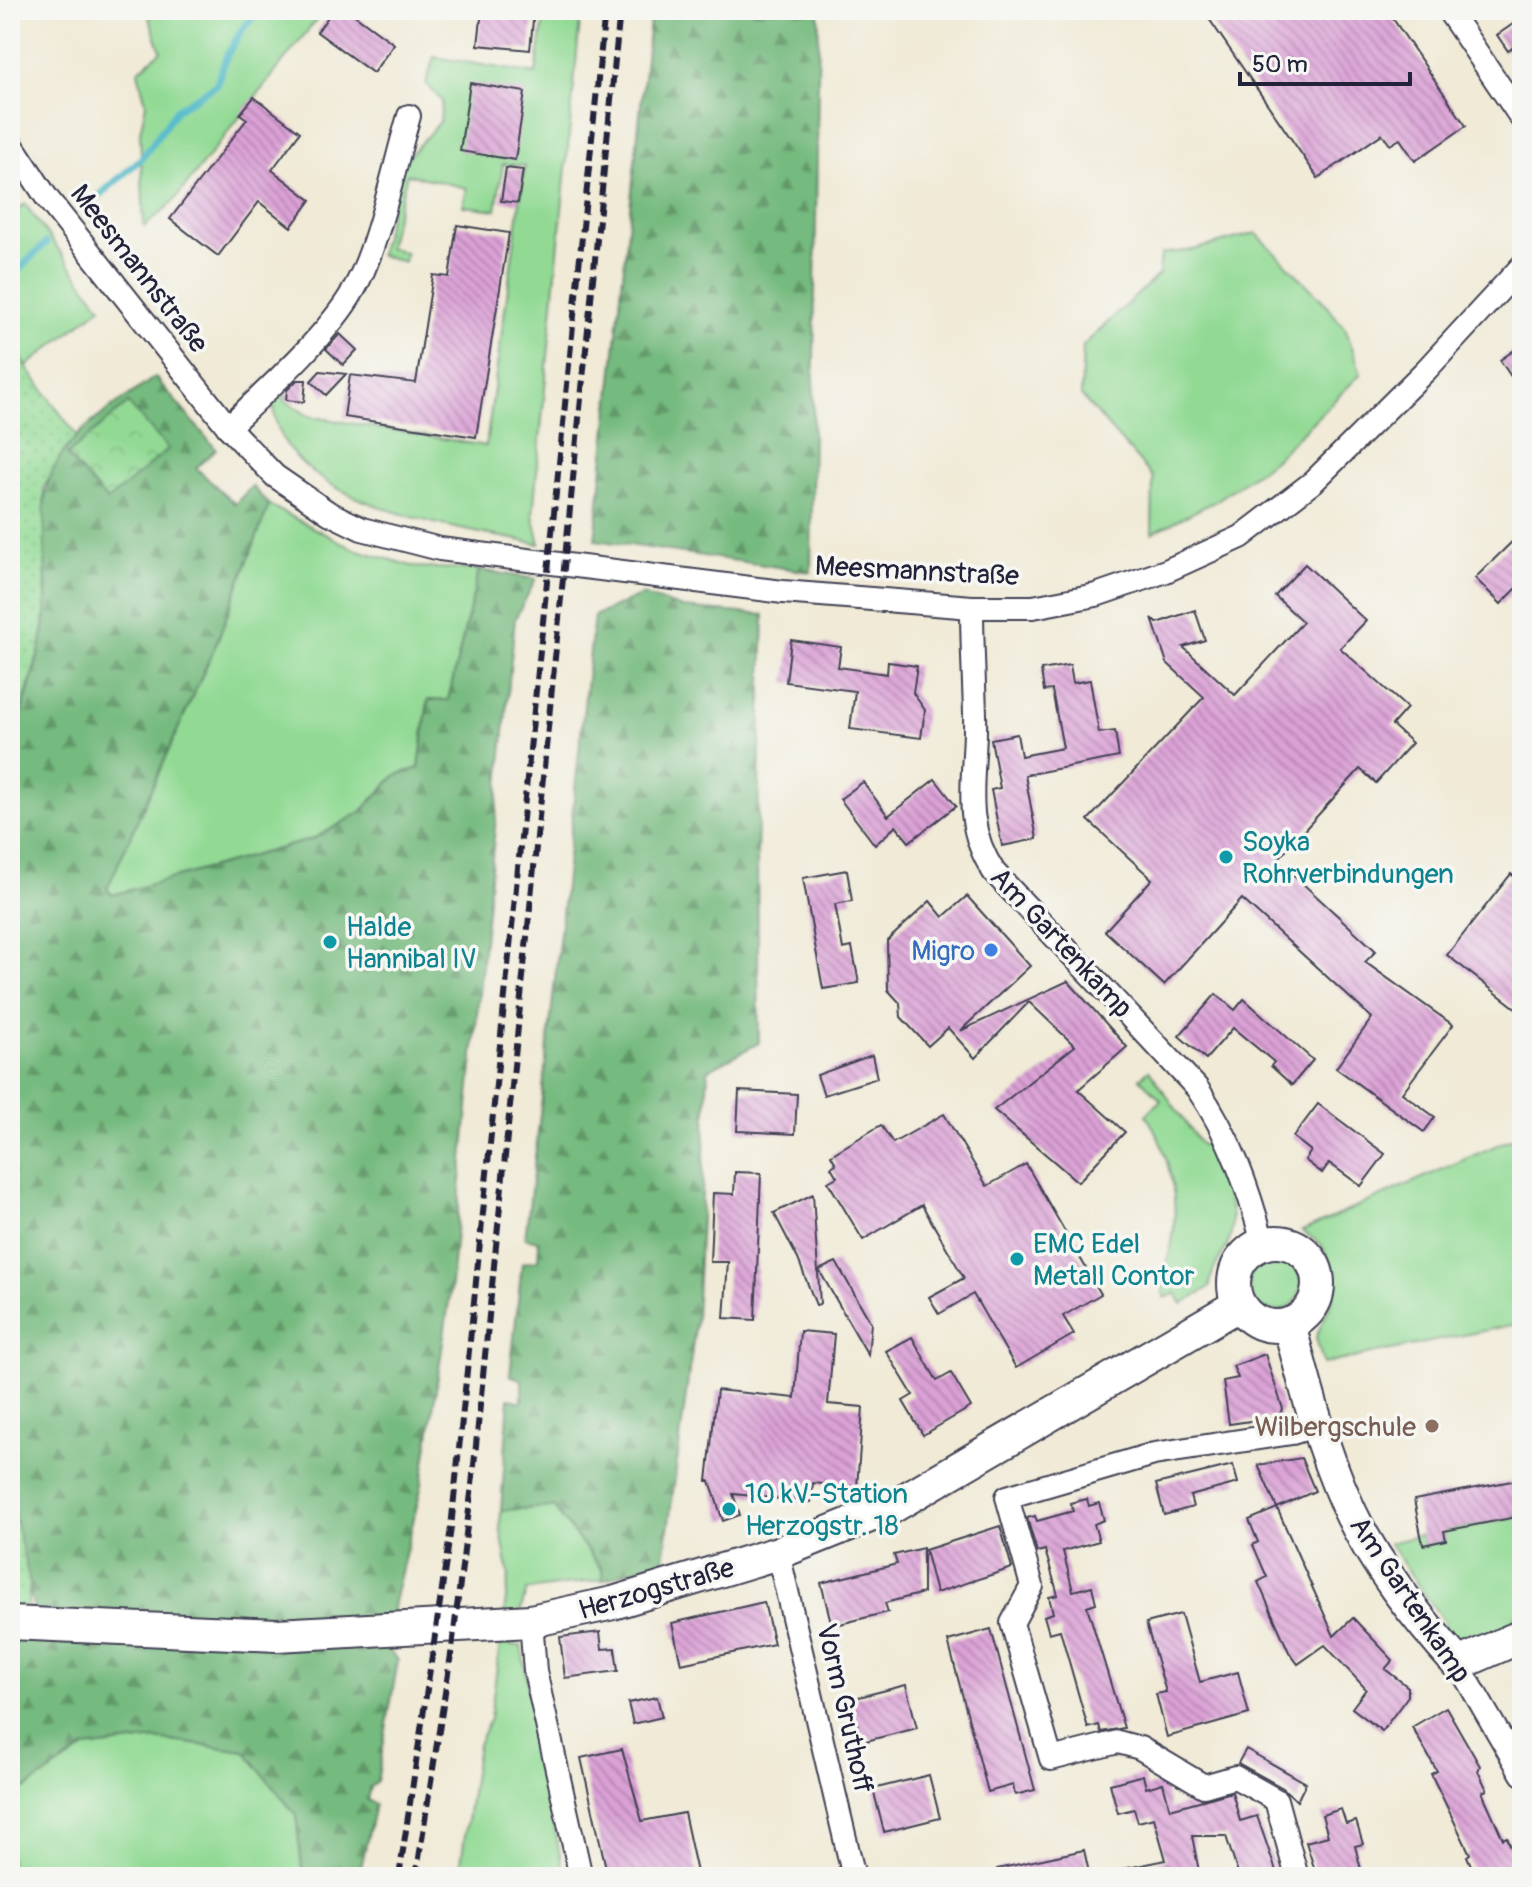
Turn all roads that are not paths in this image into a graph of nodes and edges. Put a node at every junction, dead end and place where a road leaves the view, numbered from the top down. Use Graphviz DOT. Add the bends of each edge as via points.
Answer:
graph roads {
  1 [pos="1448,10"];
  2 [pos="409,116"];
  3 [pos="1522,119"];
  4 [pos="10,142"];
  5 [pos="1522,266"];
  6 [pos="228,427"];
  7 [pos="972,607"];
  8 [pos="1263,1243"];
  9 [pos="1238,1305"];
  10 [pos="1289,1324"];
  11 [pos="1317,1425"];
  12 [pos="778,1553"];
  13 [pos="531,1621"];
  14 [pos="10,1623"];
  15 [pos="1522,1636"];
  16 [pos="1458,1664"];
  17 [pos="1522,1774"];
  18 [pos="581,1877"];
  19 [pos="854,1877"];
  20 [pos="1297,1877"];
  1 -- 3 [label="street"];
  2 -- 6 [label="street" via="354,291"];
  4 -- 6 [label="street, Meesmannstraße" via="47,198"];
  5 -- 7 [label="street, Meesmannstraße" via="1313,482 1241,537 1096,595 1033,607"];
  6 -- 7 [label="street, Meesmannstraße" via="299,494 362,529 401,541 783,592"];
  7 -- 8 [label="street, Am Gartenkamp" via="971,807 978,848 994,872 1197,1088 1234,1153"];
  8 -- 9 [label="street" via="1238,1264 1233,1290"];
  8 -- 10 [label="street" via="1292,1244 1313,1263 1318,1277 1309,1311"];
  9 -- 10 [label="street" via="1260,1324"];
  9 -- 12 [label="street, Herzogstraße" via="926,1489 843,1530"];
  10 -- 11 [label="street, Am Gartenkamp"];
  11 -- 16 [label="street, Am Gartenkamp" via="1366,1541"];
  11 -- 20 [label="street" via="1154,1454 1007,1497 1032,1586 1012,1623 1051,1759 1118,1742 1140,1748 1204,1786 1235,1777 1276,1800"];
  12 -- 13 [label="street, Herzogstraße" via="613,1603"];
  12 -- 19 [label="street, Vorm Gruthoff"];
  13 -- 14 [label="street, Herzogstraße" via="277,1635"];
  13 -- 18 [label="street" via="535,1671"];
  15 -- 16 [label="street"];
  16 -- 17 [label="street, Am Gartenkamp"];
}
